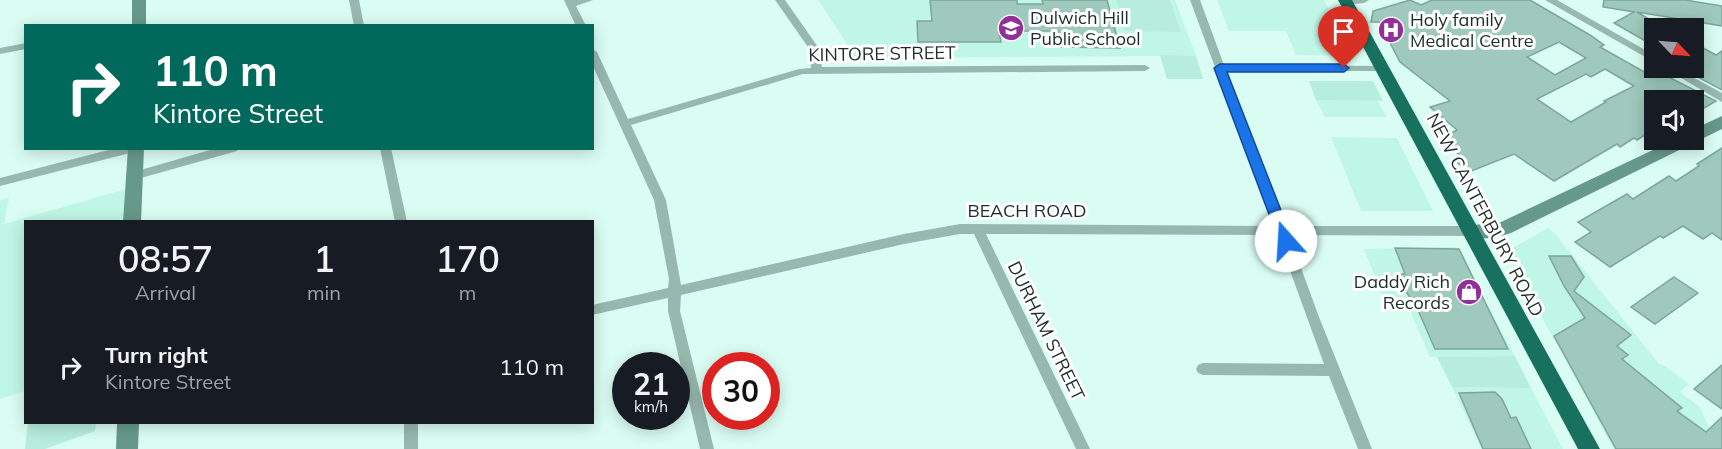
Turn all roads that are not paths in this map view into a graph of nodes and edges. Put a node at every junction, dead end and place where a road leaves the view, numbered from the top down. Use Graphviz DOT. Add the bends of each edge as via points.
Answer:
graph roads {
  1 [pos="139,0"];
  2 [pos="354,0"];
  3 [pos="588,0"];
  4 [pos="780,0"];
  5 [pos="1195,0"];
  6 [pos="1550,0"];
  7 [pos="1352,1"];
  8 [pos="570,2"];
  9 [pos="138,24"];
  10 [pos="359,24"];
  11 [pos="580,24"];
  12 [pos="24,46"];
  13 [pos="0,51"];
  14 [pos="1644,53"];
  15 [pos="594,56"];
  16 [pos="1146,68"];
  17 [pos="1220,68"];
  18 [pos="1382,69"];
  19 [pos="817,70"];
  20 [pos="1687,78"];
  21 [pos="1722,98"];
  22 [pos="1722,122"];
  23 [pos="626,123"];
  24 [pos="1704,131"];
  25 [pos="127,150"];
  26 [pos="135,150"];
  27 [pos="226,150"];
  28 [pos="385,150"];
  29 [pos="1666,150"];
  30 [pos="134,176"];
  31 [pos="0,182"];
  32 [pos="132,220"];
  33 [pos="401,220"];
  34 [pos="976,228"];
  35 [pos="1282,230"];
  36 [pos="1470,231"];
  37 [pos="674,291"];
  38 [pos="594,310"];
  39 [pos="1203,369"];
  40 [pos="1332,370"];
  41 [pos="128,424"];
  42 [pos="411,424"];
  43 [pos="127,449"];
  44 [pos="411,449"];
  45 [pos="707,449"];
  46 [pos="1083,449"];
  47 [pos="1365,449"];
  48 [pos="1589,449"];
  1 -- 9 [label="street"];
  2 -- 10 [label="street"];
  3 -- 8 [label="street"];
  4 -- 19 [label="street" via="813,48"];
  5 -- 17 [label="street"];
  6 -- 14 [label="street"];
  7 -- 18 [label="highway, NEW CANTERBURY ROAD"];
  8 -- 11 [label="street"];
  12 -- 13 [label="street"];
  15 -- 23 [label="street"];
  16 -- 19 [label="street, KINTORE STREET"];
  17 -- 18 [label="street"];
  17 -- 35 [label="street"];
  18 -- 36 [label="highway, NEW CANTERBURY ROAD"];
  19 -- 23 [label="street, KINTORE STREET" via="795,72"];
  20 -- 21 [label="street"];
  22 -- 24 [label="street"];
  23 -- 37 [label="street" via="660,200"];
  25 -- 31 [label="street"];
  26 -- 30 [label="street"];
  27 -- 30 [label="street"];
  28 -- 33 [label="street"];
  29 -- 36 [label="street" via="1505,228"];
  30 -- 32 [label="street"];
  34 -- 35 [label="street, BEACH ROAD"];
  34 -- 37 [label="street, BEACH ROAD" via="913,237"];
  34 -- 46 [label="street, DURHAM STREET"];
  35 -- 36 [label="street, BEACH ROAD"];
  35 -- 40 [label="street"];
  36 -- 48 [label="highway, NEW CANTERBURY ROAD"];
  37 -- 38 [label="street, BEACH ROAD"];
  37 -- 45 [label="street" via="674,311"];
  39 -- 40 [label="street"];
  40 -- 47 [label="street"];
  41 -- 43 [label="street"];
  42 -- 44 [label="street"];
}
